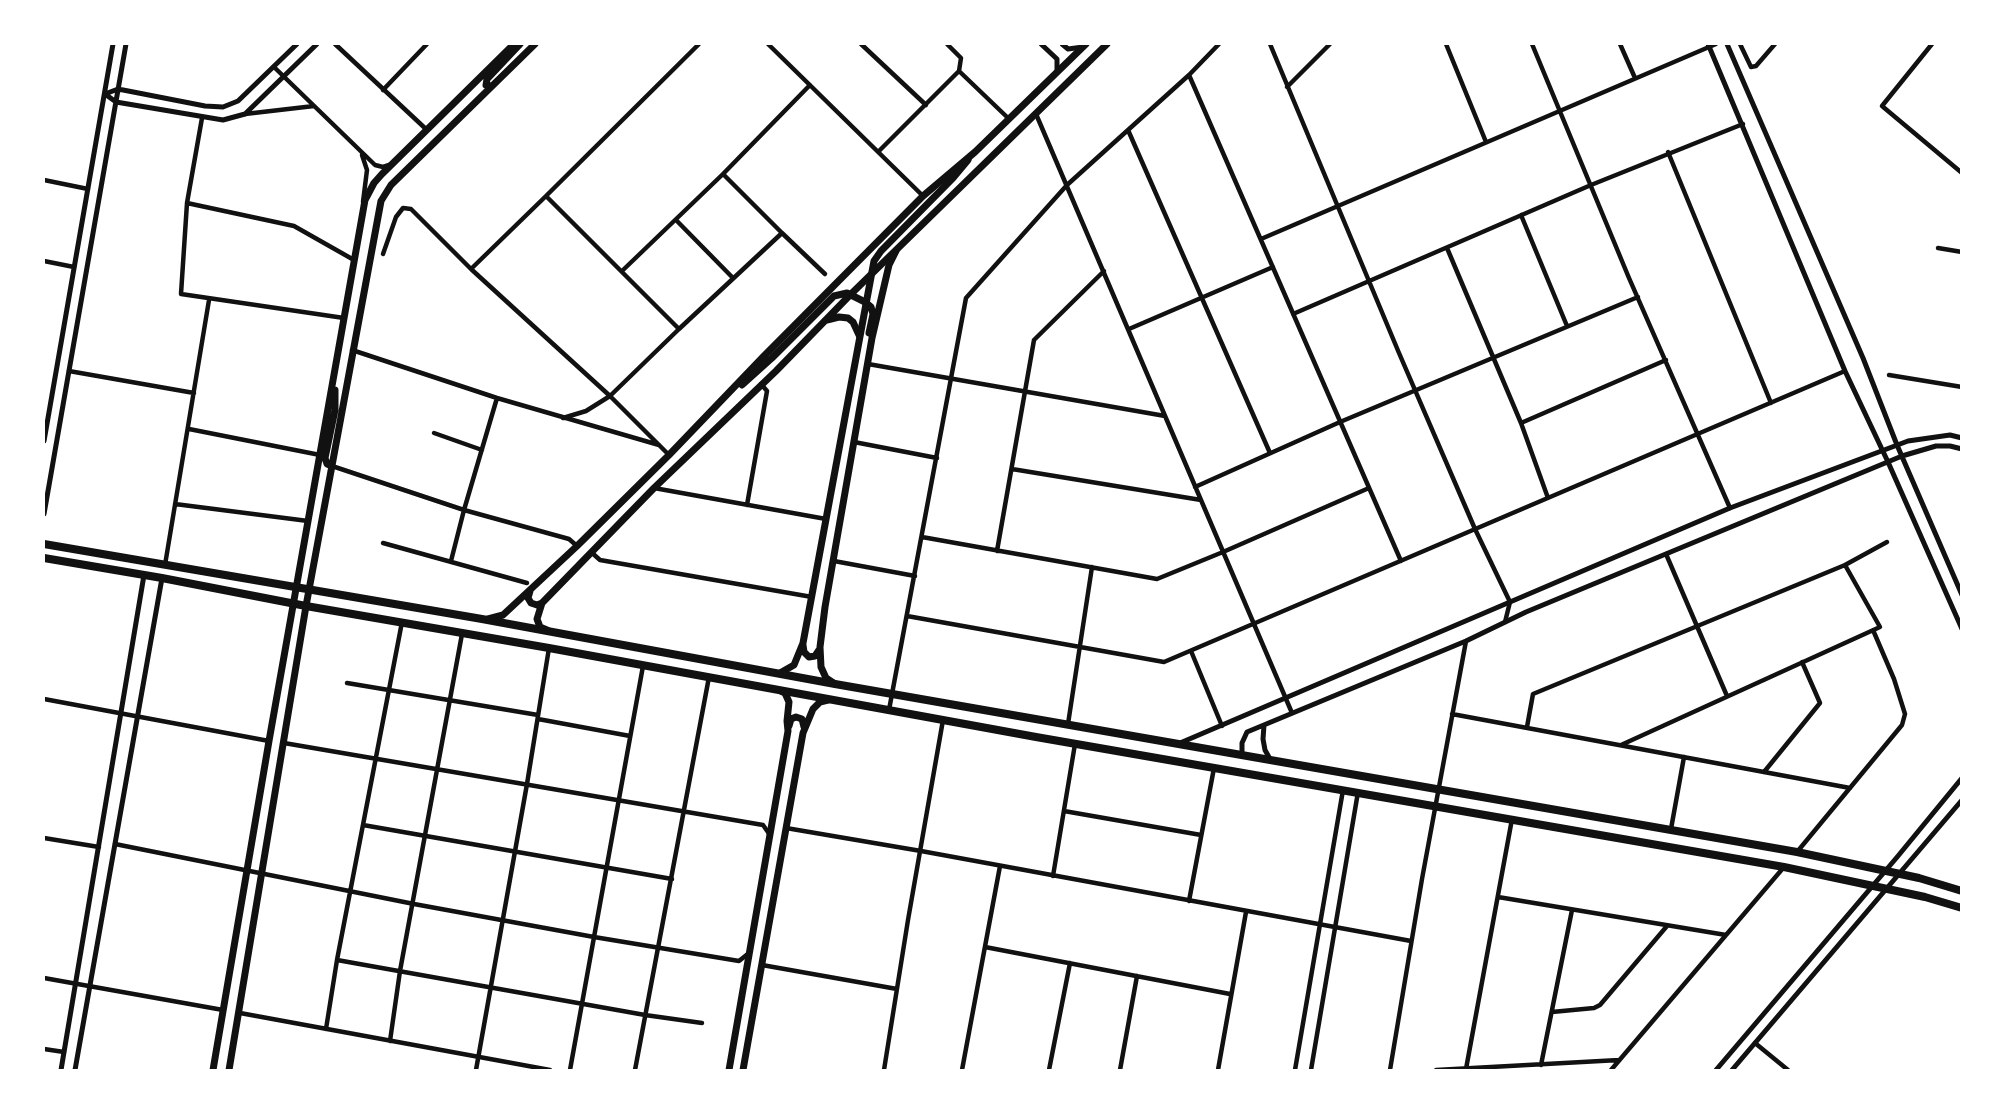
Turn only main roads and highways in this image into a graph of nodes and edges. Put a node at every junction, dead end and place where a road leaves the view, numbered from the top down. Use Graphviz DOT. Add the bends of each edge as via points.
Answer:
graph roads {
  1 [pos="514,44"];
  2 [pos="520,44"];
  3 [pos="535,44"];
  4 [pos="1107,44"];
  5 [pos="1084,45"];
  6 [pos="493,86"];
  7 [pos="975,152"];
  8 [pos="897,249"];
  9 [pos="870,275"];
  10 [pos="851,294"];
  11 [pos="866,302"];
  12 [pos="824,321"];
  13 [pos="859,335"];
  14 [pos="869,354"];
  15 [pos="336,367"];
  16 [pos="713,411"];
  17 [pos="332,466"];
  18 [pos="44,544"];
  19 [pos="44,558"];
  20 [pos="529,586"];
  21 [pos="296,589"];
  22 [pos="309,591"];
  23 [pos="542,603"];
  24 [pos="293,604"];
  25 [pos="306,606"];
  26 [pos="482,619"];
  27 [pos="555,633"];
  28 [pos="803,643"];
  29 [pos="820,647"];
  30 [pos="780,674"];
  31 [pos="836,684"];
  32 [pos="778,690"];
  33 [pos="831,700"];
  34 [pos="788,731"];
  35 [pos="803,733"];
  36 [pos="1962,891"];
  37 [pos="1962,908"];
  38 [pos="213,1071"];
  39 [pos="229,1071"];
  40 [pos="729,1071"];
  41 [pos="743,1071"];
  1 -- 15 [label="main road" via="374,183 362,212"];
  2 -- 6 [label="main road" via="487,79 487,87"];
  3 -- 6 [label="main road"];
  4 -- 8 [label="main road"];
  5 -- 7 [label="main road"];
  6 -- 17 [label="main road" via="391,184 378,210"];
  7 -- 9 [label="main road" via="881,251"];
  7 -- 16 [label="main road" via="923,196"];
  8 -- 9 [label="main road"];
  8 -- 14 [label="main road" via="887,273"];
  9 -- 10 [label="main road"];
  9 -- 11 [label="main road"];
  10 -- 11 [label="main road"];
  10 -- 12 [label="main road"];
  10 -- 16 [label="main road" via="834,296"];
  11 -- 13 [label="main road"];
  11 -- 14 [label="main road" via="873,314"];
  12 -- 13 [label="main road" via="848,318"];
  12 -- 23 [label="main road"];
  13 -- 28 [label="main road"];
  14 -- 29 [label="main road"];
  15 -- 17 [label="main road" via="335,410 325,458"];
  15 -- 21 [label="main road"];
  16 -- 20 [label="main road" via="577,546"];
  17 -- 22 [label="main road"];
  18 -- 21 [label="highway"];
  19 -- 24 [label="highway"];
  20 -- 23 [label="main road" via="531,603"];
  20 -- 26 [label="main road" via="503,615"];
  21 -- 22 [label="highway"];
  21 -- 24 [label="main road"];
  22 -- 25 [label="main road"];
  22 -- 26 [label="highway"];
  23 -- 27 [label="main road" via="538,623"];
  24 -- 25 [label="highway"];
  24 -- 38 [label="main road"];
  25 -- 32 [label="highway"];
  25 -- 39 [label="main road"];
  26 -- 27 [label="highway"];
  27 -- 30 [label="highway"];
  28 -- 29 [label="main road" via="804,652 810,657"];
  28 -- 30 [label="main road" via="795,665"];
  29 -- 31 [label="main road" via="822,671"];
  30 -- 31 [label="highway"];
  31 -- 36 [label="highway" via="1797,852 1900,873"];
  32 -- 33 [label="highway"];
  32 -- 34 [label="main road" via="785,693 789,702"];
  33 -- 35 [label="main road" via="816,704"];
  33 -- 37 [label="highway" via="1784,867"];
  34 -- 35 [label="main road" via="789,722 796,717 804,722"];
  34 -- 40 [label="main road"];
  35 -- 41 [label="main road"];
}
